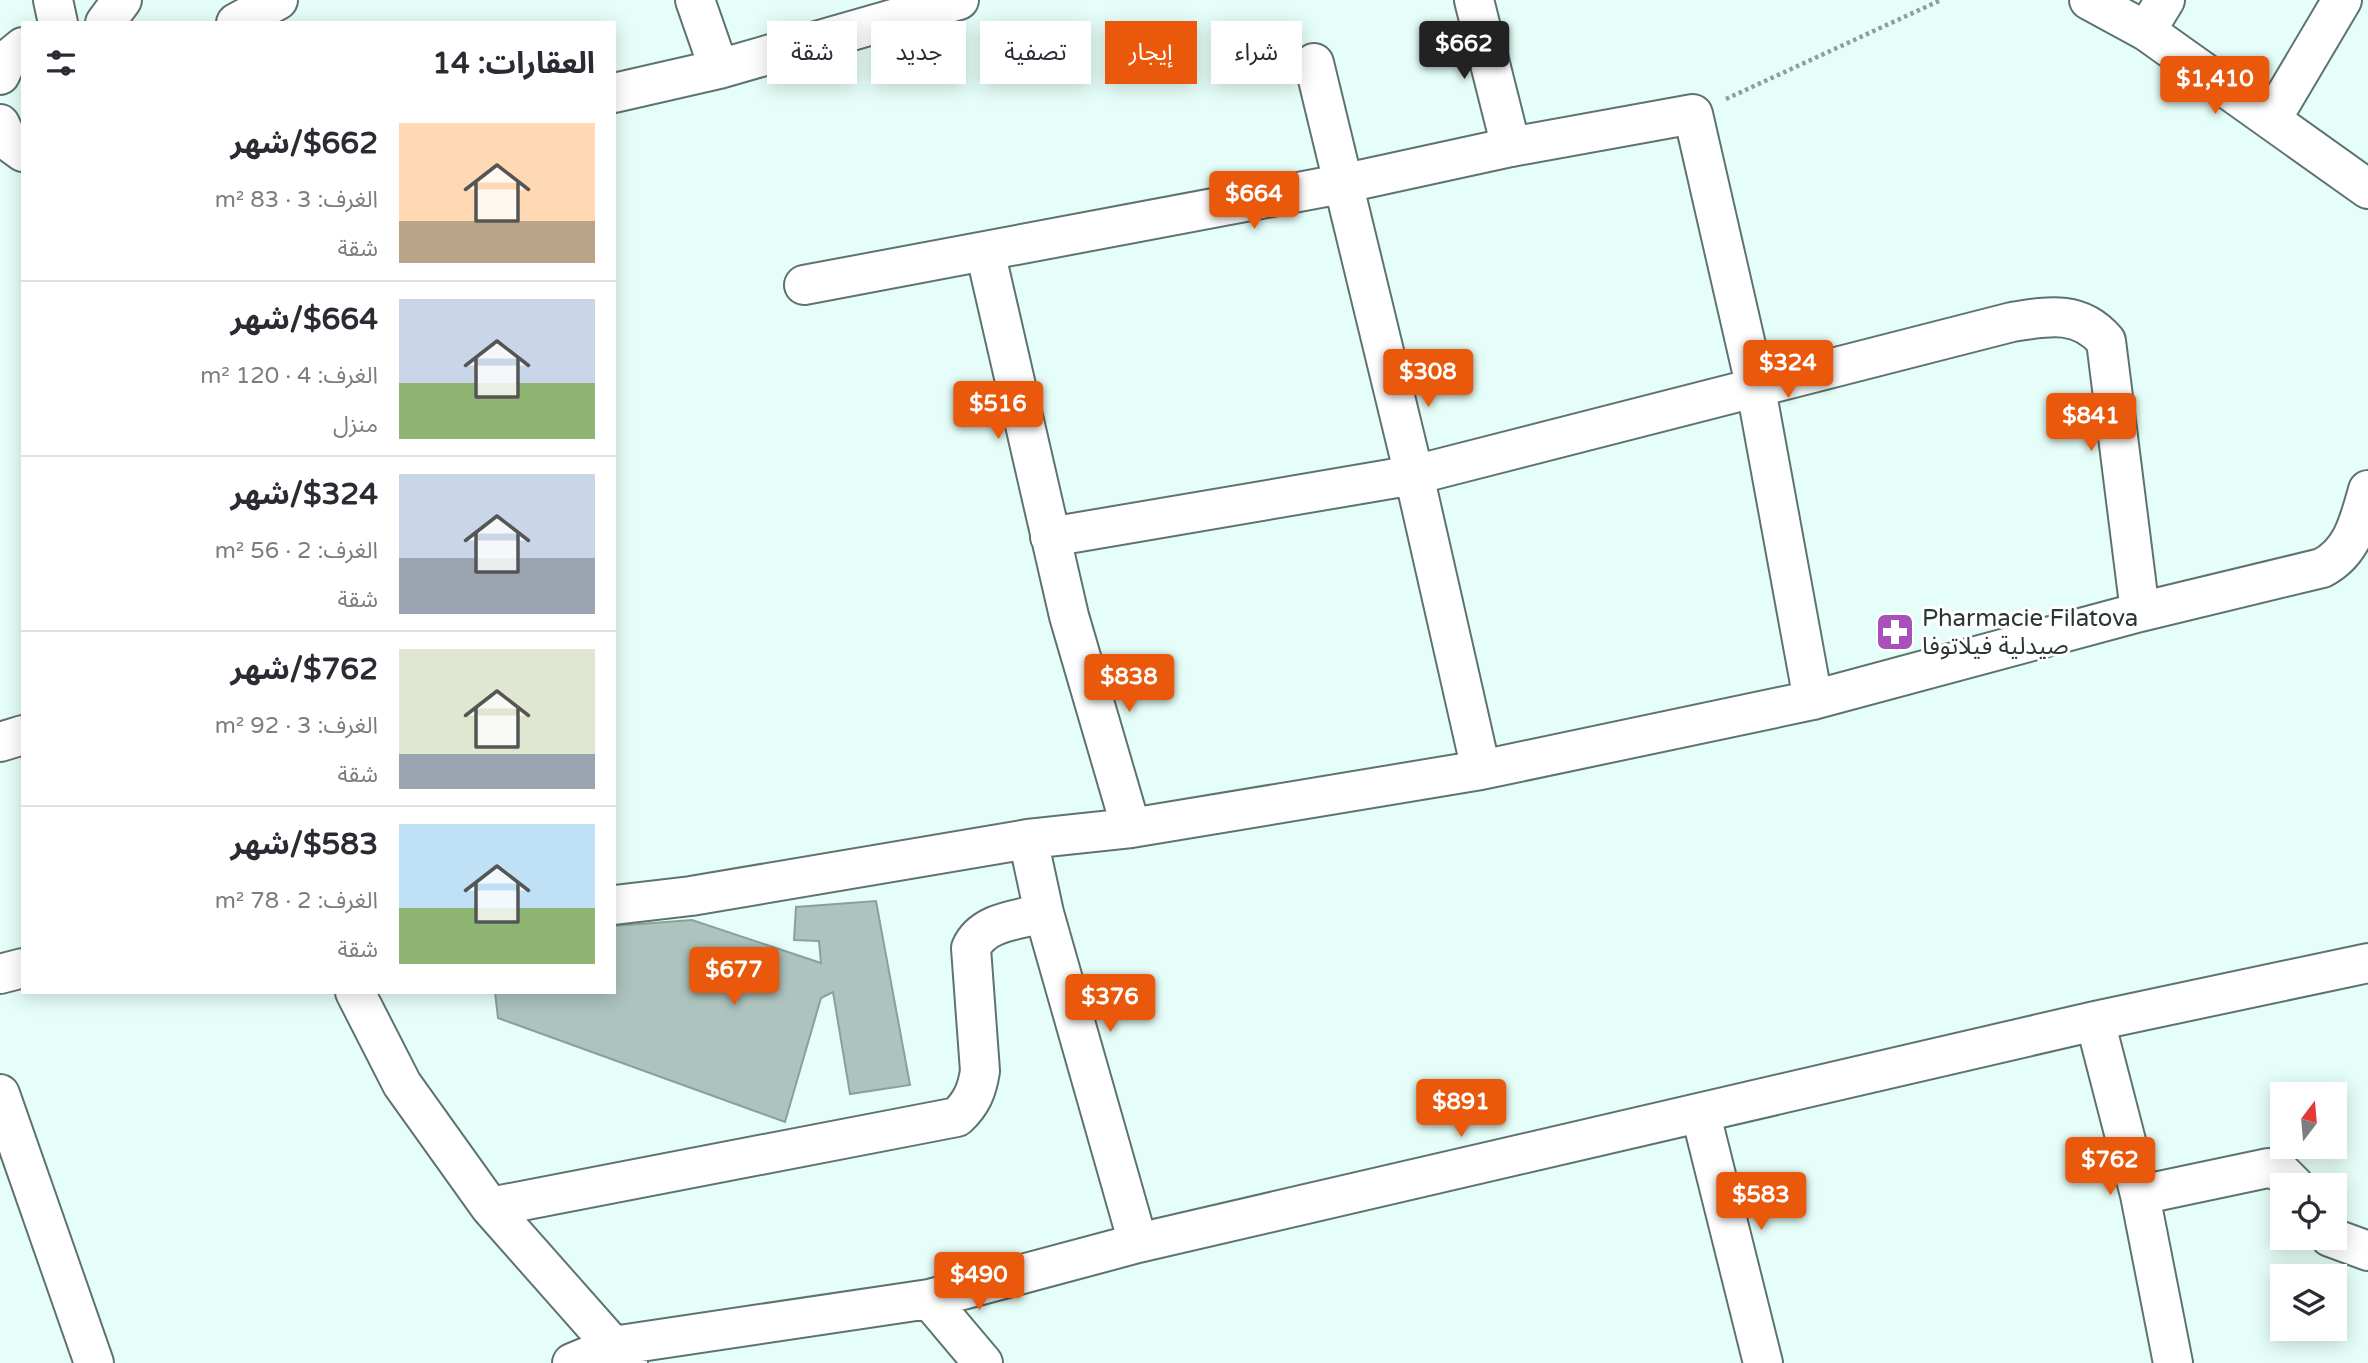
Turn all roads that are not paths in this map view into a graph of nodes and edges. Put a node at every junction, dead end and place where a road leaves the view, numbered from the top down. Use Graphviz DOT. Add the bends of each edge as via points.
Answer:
graph roads {
  1 [pos="53,0"];
  2 [pos="122,0"];
  3 [pos="278,0"];
  4 [pos="695,0"];
  5 [pos="959,0"];
  6 [pos="1474,0"];
  7 [pos="2089,0"];
  8 [pos="2342,0"];
  9 [pos="2155,16"];
  10 [pos="58,21"];
  11 [pos="106,21"];
  12 [pos="240,21"];
  13 [pos="21,49"];
  14 [pos="1314,63"];
  15 [pos="719,69"];
  16 [pos="0,75"];
  17 [pos="616,93"];
  18 [pos="2271,120"];
  19 [pos="0,124"];
  20 [pos="1511,147"];
  21 [pos="21,151"];
  22 [pos="21,163"];
  23 [pos="0,170"];
  24 [pos="1341,184"];
  25 [pos="2368,188"];
  26 [pos="985,251"];
  27 [pos="804,285"];
  28 [pos="1756,389"];
  29 [pos="1414,475"];
  30 [pos="2368,490"];
  31 [pos="1050,537"];
  32 [pos="2140,612"];
  33 [pos="1813,700"];
  34 [pos="21,736"];
  35 [pos="0,742"];
  36 [pos="1481,770"];
  37 [pos="1131,828"];
  38 [pos="1028,839"];
  39 [pos="616,905"];
  40 [pos="1044,913"];
  41 [pos="2368,963"];
  42 [pos="21,969"];
  43 [pos="0,974"];
  44 [pos="356,994"];
  45 [pos="2095,1021"];
  46 [pos="0,1094"];
  47 [pos="1701,1115"];
  48 [pos="2282,1173"];
  49 [pos="2140,1195"];
  50 [pos="490,1208"];
  51 [pos="1138,1243"];
  52 [pos="2347,1243"];
  53 [pos="2368,1251"];
  54 [pos="929,1298"];
  55 [pos="621,1354"];
  56 [pos="94,1363"];
  57 [pos="572,1363"];
  58 [pos="984,1363"];
  59 [pos="1763,1363"];
  60 [pos="2173,1363"];
  1 -- 10 [label="street"];
  2 -- 11 [label="street"];
  3 -- 12 [label="street"];
  4 -- 15 [label="street"];
  5 -- 15 [label="street"];
  6 -- 20 [label="street"];
  7 -- 9 [label="street"];
  8 -- 18 [label="street"];
  9 -- 18 [label="street"];
  13 -- 16 [label="street" via="7,60"];
  14 -- 24 [label="street"];
  15 -- 17 [label="street"];
  18 -- 25 [label="street"];
  19 -- 21 [label="street" via="8,141"];
  20 -- 24 [label="street"];
  20 -- 28 [label="street" via="1693,114"];
  22 -- 23 [label="street"];
  24 -- 26 [label="street"];
  24 -- 29 [label="street"];
  26 -- 27 [label="street"];
  26 -- 31 [label="street"];
  28 -- 29 [label="street"];
  28 -- 32 [label="street" via="2012,322 2067,316 2084,321 2106,341 2110,359"];
  28 -- 33 [label="street"];
  29 -- 31 [label="street"];
  29 -- 36 [label="street"];
  30 -- 32 [label="street" via="2349,545 2333,562"];
  31 -- 37 [label="street"];
  32 -- 33 [label="street"];
  33 -- 36 [label="street"];
  34 -- 35 [label="street"];
  36 -- 37 [label="street"];
  37 -- 38 [label="street"];
  38 -- 39 [label="street"];
  38 -- 40 [label="street"];
  40 -- 50 [label="street" via="986,929 971,948 980,1071 977,1090 957,1117"];
  40 -- 51 [label="street"];
  41 -- 45 [label="street"];
  42 -- 43 [label="street"];
  44 -- 50 [label="street" via="402,1084"];
  45 -- 47 [label="street"];
  45 -- 49 [label="street"];
  46 -- 56 [label="street"];
  47 -- 51 [label="street"];
  47 -- 59 [label="street"];
  48 -- 49 [label="street" via="2268,1168"];
  49 -- 60 [label="street"];
  50 -- 55 [label="street"];
  51 -- 54 [label="street"];
  52 -- 53 [label="street"];
  54 -- 55 [label="street"];
  54 -- 58 [label="street"];
  55 -- 57 [label="street"];
}
